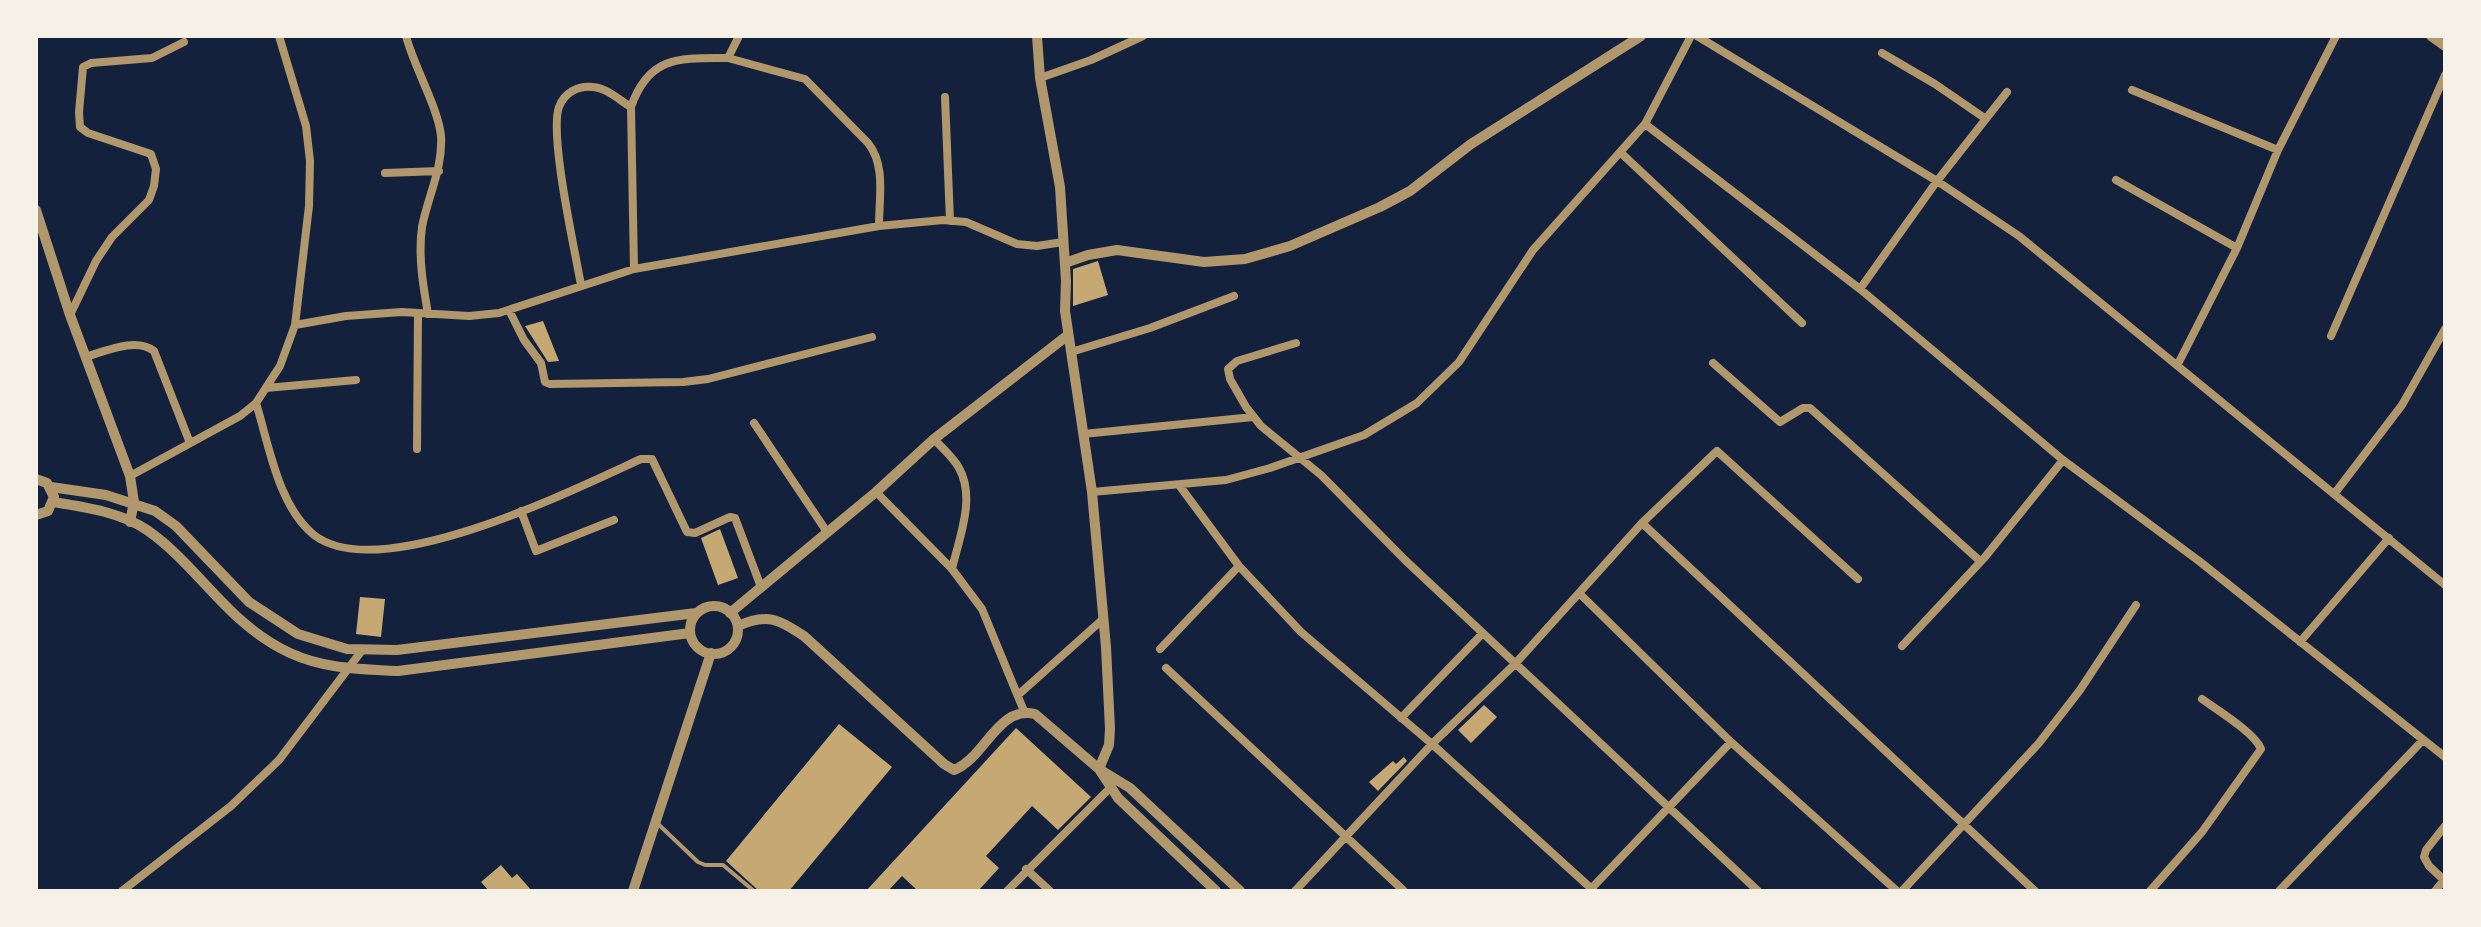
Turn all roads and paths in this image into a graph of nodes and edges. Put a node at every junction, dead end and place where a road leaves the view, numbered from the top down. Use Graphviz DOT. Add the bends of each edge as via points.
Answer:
graph roads {
  1 [pos="279,36"];
  2 [pos="406,36"];
  3 [pos="739,36"];
  4 [pos="1037,36"];
  5 [pos="1143,36"];
  6 [pos="1641,36"];
  7 [pos="1691,36"];
  8 [pos="1697,36"];
  9 [pos="2336,36"];
  10 [pos="2431,36"];
  11 [pos="184,42"];
  12 [pos="2445,46"];
  13 [pos="1882,53"];
  14 [pos="728,58"];
  15 [pos="2445,75"];
  16 [pos="1040,78"];
  17 [pos="2132,90"];
  18 [pos="2007,92"];
  19 [pos="945,97"];
  20 [pos="631,107"];
  21 [pos="1986,119"];
  22 [pos="1645,124"];
  23 [pos="2278,150"];
  24 [pos="1620,152"];
  25 [pos="439,171"];
  26 [pos="385,173"];
  27 [pos="2116,180"];
  28 [pos="1937,181"];
  29 [pos="36,210"];
  30 [pos="950,221"];
  31 [pos="879,226"];
  32 [pos="1063,242"];
  33 [pos="2237,248"];
  34 [pos="1065,263"];
  35 [pos="634,269"];
  36 [pos="581,285"];
  37 [pos="1860,289"];
  38 [pos="1234,296"];
  39 [pos="509,310"];
  40 [pos="423,313"];
  41 [pos="70,315"];
  42 [pos="1802,323"];
  43 [pos="295,325"];
  44 [pos="2445,329"];
  45 [pos="1068,335"];
  46 [pos="2331,336"];
  47 [pos="872,337"];
  48 [pos="1296,343"];
  49 [pos="1071,352"];
  50 [pos="85,357"];
  51 [pos="1713,363"];
  52 [pos="2178,364"];
  53 [pos="356,380"];
  54 [pos="266,388"];
  55 [pos="256,403"];
  56 [pos="1253,417"];
  57 [pos="754,423"];
  58 [pos="1083,434"];
  59 [pos="934,439"];
  60 [pos="190,443"];
  61 [pos="417,449"];
  62 [pos="1301,459"];
  63 [pos="2063,460"];
  64 [pos="130,476"];
  65 [pos="37,478"];
  66 [pos="1179,485"];
  67 [pos="51,487"];
  68 [pos="876,492"];
  69 [pos="1092,492"];
  70 [pos="2335,493"];
  71 [pos="53,502"];
  72 [pos="134,502"];
  73 [pos="521,511"];
  74 [pos="36,515"];
  75 [pos="614,520"];
  76 [pos="130,522"];
  77 [pos="1642,523"];
  78 [pos="827,532"];
  79 [pos="2389,538"];
  80 [pos="1980,561"];
  81 [pos="1239,566"];
  82 [pos="952,569"];
  83 [pos="1858,579"];
  84 [pos="2445,585"];
  85 [pos="761,587"];
  86 [pos="1579,593"];
  87 [pos="2136,605"];
  88 [pos="696,613"];
  89 [pos="730,613"];
  90 [pos="1102,620"];
  91 [pos="738,626"];
  92 [pos="690,633"];
  93 [pos="1483,633"];
  94 [pos="2300,642"];
  95 [pos="1902,646"];
  96 [pos="363,649"];
  97 [pos="1160,649"];
  98 [pos="711,653"];
  99 [pos="1515,664"];
  100 [pos="1166,668"];
  101 [pos="349,669"];
  102 [pos="1018,695"];
  103 [pos="2202,699"];
  104 [pos="1024,711"];
  105 [pos="1401,718"];
  106 [pos="2423,740"];
  107 [pos="1731,742"];
  108 [pos="1432,744"];
  109 [pos="2445,757"];
  110 [pos="1099,769"];
  111 [pos="1110,788"];
  112 [pos="1667,806"];
  113 [pos="655,822"];
  114 [pos="1962,823"];
  115 [pos="2445,826"];
  116 [pos="1347,837"];
  117 [pos="1026,869"];
  118 [pos="2444,881"];
  119 [pos="1591,890"];
  120 [pos="122,891"];
  121 [pos="633,891"];
  122 [pos="754,891"];
  123 [pos="1007,891"];
  124 [pos="1050,891"];
  125 [pos="1216,891"];
  126 [pos="1240,891"];
  127 [pos="1295,891"];
  128 [pos="1404,891"];
  129 [pos="1758,891"];
  130 [pos="1899,891"];
  131 [pos="2035,891"];
  132 [pos="2150,891"];
  133 [pos="2279,891"];
  134 [pos="2435,891"];
  1 -- 43 [label="street" via="299,95 310,161"];
  2 -- 25 [label="street" via="437,115"];
  3 -- 14 [label="street"];
  4 -- 16 [label="street"];
  5 -- 16 [label="street"];
  6 -- 34 [label="street" via="1471,144 1410,191 1290,246 1245,259 1174,260 1117,250"];
  7 -- 22 [label="street"];
  8 -- 28 [label="street"];
  9 -- 23 [label="street"];
  10 -- 12 [label="street"];
  11 -- 41 [label="street" via="152,58 83,67 80,127 145,150 156,169 149,200 112,237"];
  13 -- 21 [label="street"];
  14 -- 20 [label="street" via="685,58 654,69"];
  14 -- 31 [label="street" via="805,79 868,143 880,173"];
  15 -- 46 [label="street"];
  16 -- 32 [label="street" via="1060,187"];
  17 -- 23 [label="street"];
  18 -- 21 [label="street"];
  19 -- 30 [label="street"];
  20 -- 35 [label="street"];
  20 -- 36 [label="street" via="603,89 582,87 571,91 557,110"];
  21 -- 28 [label="street"];
  22 -- 24 [label="street"];
  22 -- 37 [label="street"];
  23 -- 33 [label="street"];
  24 -- 42 [label="street"];
  24 -- 62 [label="street" via="1533,250 1459,362 1435,387 1364,435"];
  25 -- 26 [label="street"];
  25 -- 40 [label="street" via="422,227"];
  27 -- 33 [label="street"];
  28 -- 37 [label="street"];
  28 -- 52 [label="street" via="2019,236"];
  29 -- 41 [label="street"];
  30 -- 31 [label="street"];
  30 -- 32 [label="street" via="966,222 1017,244"];
  31 -- 35 [label="street"];
  32 -- 34 [label="street"];
  33 -- 52 [label="street"];
  34 -- 45 [label="street"];
  35 -- 36 [label="street"];
  36 -- 39 [label="street"];
  37 -- 63 [label="street"];
  38 -- 49 [label="street"];
  39 -- 40 [label="street" via="469,316"];
  39 -- 47 [label="street" via="550,384 708,379"];
  40 -- 43 [label="street" via="346,316"];
  40 -- 61 [label="street"];
  41 -- 50 [label="street"];
  43 -- 54 [label="street"];
  44 -- 70 [label="street" via="2402,405"];
  45 -- 49 [label="street"];
  45 -- 59 [label="street"];
  48 -- 56 [label="street" via="1237,361 1228,369"];
  49 -- 58 [label="street"];
  50 -- 60 [label="street" via="147,345"];
  50 -- 64 [label="street"];
  51 -- 80 [label="street" via="1777,421 1810,408"];
  52 -- 70 [label="street"];
  53 -- 54 [label="street"];
  54 -- 55 [label="street"];
  55 -- 60 [label="street"];
  55 -- 73 [label="street" via="282,488 297,516 314,535 337,548 393,549"];
  56 -- 58 [label="street"];
  56 -- 62 [label="street"];
  57 -- 78 [label="street"];
  58 -- 69 [label="street"];
  59 -- 68 [label="street"];
  59 -- 82 [label="street" via="959,469 966,492"];
  60 -- 64 [label="street"];
  62 -- 66 [label="street" via="1226,480"];
  62 -- 93 [label="street"];
  63 -- 80 [label="street"];
  63 -- 94 [label="street"];
  64 -- 72 [label="street"];
  65 -- 67 [label="street"];
  66 -- 69 [label="street"];
  66 -- 81 [label="street"];
  67 -- 71 [label="street"];
  67 -- 72 [label="street"];
  68 -- 78 [label="street"];
  68 -- 82 [label="street"];
  69 -- 90 [label="street"];
  70 -- 79 [label="street"];
  71 -- 74 [label="street" via="48,511"];
  71 -- 76 [label="street"];
  72 -- 76 [label="street"];
  72 -- 96 [label="street" via="176,526 269,617 298,634"];
  73 -- 75 [label="street" via="536,551"];
  73 -- 85 [label="street" via="641,459 652,459 687,532 735,518"];
  76 -- 101 [label="street" via="162,542 235,618 258,634 289,653"];
  77 -- 83 [label="street" via="1714,451 1720,451"];
  77 -- 86 [label="street"];
  77 -- 114 [label="street"];
  78 -- 85 [label="street"];
  79 -- 84 [label="street"];
  79 -- 94 [label="street"];
  80 -- 95 [label="street"];
  81 -- 97 [label="street"];
  81 -- 105 [label="street" via="1301,632"];
  82 -- 102 [label="street" via="982,609"];
  85 -- 89 [label="street"];
  86 -- 99 [label="street"];
  86 -- 107 [label="street"];
  87 -- 114 [label="street" via="2039,743"];
  88 -- 89 [label="street" via="712,607"];
  88 -- 92 [label="street"];
  88 -- 96 [label="street" via="397,650"];
  89 -- 91 [label="street"];
  90 -- 102 [label="street"];
  90 -- 110 [label="street" via="1110,729"];
  91 -- 98 [label="street" via="732,646"];
  91 -- 104 [label="street" via="766,618 804,636 954,770 1008,719"];
  92 -- 98 [label="street" via="699,648"];
  92 -- 101 [label="street" via="398,671"];
  93 -- 99 [label="street"];
  93 -- 105 [label="street"];
  94 -- 106 [label="street"];
  96 -- 101 [label="street"];
  98 -- 113 [label="street"];
  99 -- 108 [label="street"];
  99 -- 112 [label="street"];
  100 -- 116 [label="street"];
  101 -- 120 [label="street" via="279,760 231,806"];
  102 -- 104 [label="street"];
  103 -- 132 [label="street" via="2251,735 2261,749 2202,832"];
  104 -- 110 [label="street" via="1046,722"];
  105 -- 108 [label="street"];
  106 -- 109 [label="street"];
  106 -- 133 [label="street"];
  107 -- 112 [label="street"];
  107 -- 130 [label="street"];
  108 -- 116 [label="street"];
  108 -- 119 [label="street"];
  110 -- 111 [label="street"];
  110 -- 126 [label="street" via="1130,788"];
  111 -- 117 [label="street"];
  111 -- 125 [label="street"];
  112 -- 119 [label="street"];
  112 -- 129 [label="street"];
  113 -- 121 [label="street"];
  113 -- 122 [label="lane" via="698,862 723,865"];
  114 -- 130 [label="street"];
  114 -- 131 [label="street"];
  115 -- 118 [label="street" via="2424,857"];
  116 -- 127 [label="street"];
  116 -- 128 [label="street"];
  117 -- 123 [label="street"];
  117 -- 124 [label="street"];
  118 -- 134 [label="street"];
}
